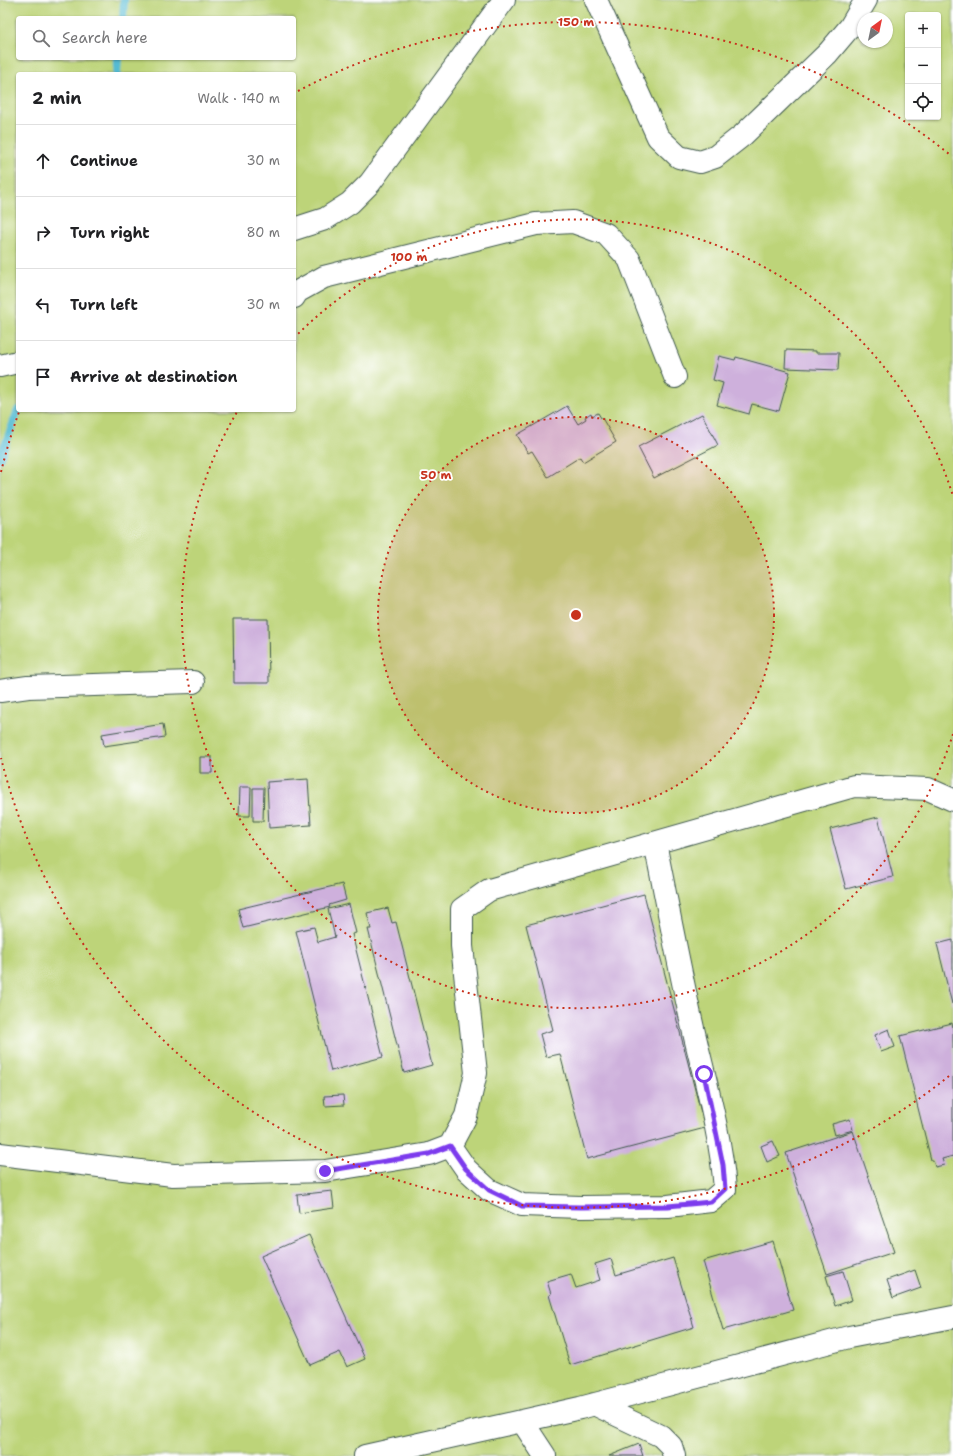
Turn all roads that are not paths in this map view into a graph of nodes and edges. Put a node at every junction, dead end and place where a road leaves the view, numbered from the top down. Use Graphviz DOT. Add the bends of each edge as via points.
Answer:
graph roads {
  1 [pos="504,0"];
  2 [pos="596,0"];
  3 [pos="866,0"];
  4 [pos="296,227"];
  5 [pos="296,291"];
  6 [pos="16,362"];
  7 [pos="0,366"];
  8 [pos="675,377"];
  9 [pos="193,682"];
  10 [pos="0,691"];
  11 [pos="953,800"];
  12 [pos="655,843"];
  13 [pos="450,1146"];
  14 [pos="0,1154"];
  15 [pos="953,1317"];
  16 [pos="594,1404"];
  17 [pos="522,1421"];
  18 [pos="364,1456"];
  19 [pos="545,1456"];
  20 [pos="674,1456"];
  1 -- 4 [label="lane" via="370,182 350,202 325,219"];
  2 -- 3 [label="lane" via="658,137 680,157 700,162 715,157 743,135 828,53 850,27"];
  5 -- 8 [label="lane" via="324,277 536,224 572,222 606,234 629,259"];
  6 -- 7 [label="lane"];
  9 -- 10 [label="lane" via="28,687"];
  11 -- 12 [label="lane" via="928,789 854,786"];
  12 -- 13 [label="lane" via="489,890 462,909 462,946 476,1073 466,1116"];
  12 -- 13 [label="lane" via="720,1150 725,1189 711,1202 668,1206 522,1206 489,1190 466,1169"];
  13 -- 14 [label="lane" via="429,1154 325,1171 180,1175"];
  15 -- 16 [label="lane" via="849,1337"];
  16 -- 17 [label="lane"];
  16 -- 20 [label="lane" via="661,1436 671,1446"];
  17 -- 18 [label="lane"];
  17 -- 19 [label="lane"];
}
